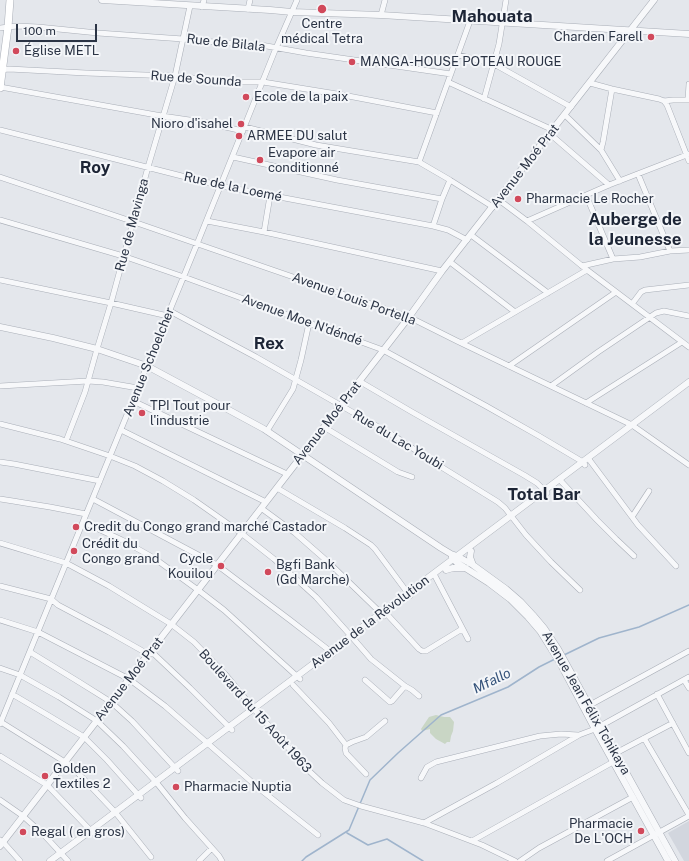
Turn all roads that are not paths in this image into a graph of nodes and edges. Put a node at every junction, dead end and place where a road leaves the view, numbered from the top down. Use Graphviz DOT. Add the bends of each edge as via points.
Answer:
graph roads {
  1 [pos="10,0"];
  2 [pos="102,0"];
  3 [pos="250,0"];
  4 [pos="297,0"];
  5 [pos="385,0"];
  6 [pos="506,0"];
  7 [pos="654,0"];
  8 [pos="203,3"];
  9 [pos="190,6"];
  10 [pos="248,9"];
  11 [pos="292,12"];
  12 [pos="381,15"];
  13 [pos="470,20"];
  14 [pos="502,23"];
  15 [pos="8,27"];
  16 [pos="0,28"];
  17 [pos="631,30"];
  18 [pos="689,34"];
  19 [pos="183,39"];
  20 [pos="276,48"];
  21 [pos="458,55"];
  22 [pos="494,64"];
  23 [pos="1,70"];
  24 [pos="451,74"];
  25 [pos="174,76"];
  26 [pos="263,82"];
  27 [pos="448,82"];
  28 [pos="590,82"];
  29 [pos="689,84"];
  30 [pos="0,87"];
  31 [pos="612,89"];
  32 [pos="484,99"];
  33 [pos="688,100"];
  34 [pos="664,101"];
  35 [pos="571,107"];
  36 [pos="437,113"];
  37 [pos="565,115"];
  38 [pos="162,116"];
  39 [pos="244,129"];
  40 [pos="0,130"];
  41 [pos="552,132"];
  42 [pos="601,150"];
  43 [pos="688,154"];
  44 [pos="233,158"];
  45 [pos="689,161"];
  46 [pos="419,162"];
  47 [pos="148,167"];
  48 [pos="638,174"];
  49 [pos="0,178"];
  50 [pos="450,180"];
  51 [pos="620,181"];
  52 [pos="609,185"];
  53 [pos="221,186"];
  54 [pos="586,195"];
  55 [pos="270,196"];
  56 [pos="442,199"];
  57 [pos="499,200"];
  58 [pos="494,207"];
  59 [pos="0,220"];
  60 [pos="527,220"];
  61 [pos="134,222"];
  62 [pos="206,222"];
  63 [pos="433,226"];
  64 [pos="264,232"];
  65 [pos="469,237"];
  66 [pos="197,244"];
  67 [pos="689,250"];
  68 [pos="670,251"];
  69 [pos="124,256"];
  70 [pos="613,259"];
  71 [pos="450,262"];
  72 [pos="582,266"];
  73 [pos="587,270"];
  74 [pos="442,271"];
  75 [pos="184,277"];
  76 [pos="0,280"];
  77 [pos="689,285"];
  78 [pos="616,292"];
  79 [pos="548,293"];
  80 [pos="111,303"];
  81 [pos="632,304"];
  82 [pos="170,311"];
  83 [pos="515,312"];
  84 [pos="168,316"];
  85 [pos="689,316"];
  86 [pos="409,317"];
  87 [pos="650,317"];
  88 [pos="309,323"];
  89 [pos="0,327"];
  90 [pos="682,342"];
  91 [pos="462,343"];
  92 [pos="689,347"];
  93 [pos="97,349"];
  94 [pos="383,350"];
  95 [pos="147,366"];
  96 [pos="509,366"];
  97 [pos="296,380"];
  98 [pos="88,381"];
  99 [pos="359,381"];
  100 [pos="688,384"];
  101 [pos="0,386"];
  102 [pos="551,386"];
  103 [pos="138,388"];
  104 [pos="133,401"];
  105 [pos="586,402"];
  106 [pos="340,406"];
  107 [pos="0,424"];
  108 [pos="634,426"];
  109 [pos="324,427"];
  110 [pos="121,430"];
  111 [pos="267,431"];
  112 [pos="66,441"];
  113 [pos="302,454"];
  114 [pos="110,456"];
  115 [pos="587,461"];
  116 [pos="0,462"];
  117 [pos="689,465"];
  118 [pos="288,474"];
  119 [pos="412,476"];
  120 [pos="100,481"];
  121 [pos="561,481"];
  122 [pos="277,488"];
  123 [pos="649,491"];
  124 [pos="546,492"];
  125 [pos="93,498"];
  126 [pos="0,499"];
  127 [pos="266,502"];
  128 [pos="261,508"];
  129 [pos="86,514"];
  130 [pos="512,517"];
  131 [pos="632,517"];
  132 [pos="83,522"];
  133 [pos="242,533"];
  134 [pos="0,543"];
  135 [pos="471,550"];
  136 [pos="634,556"];
  137 [pos="456,558"];
  138 [pos="66,563"];
  139 [pos="217,565"];
  140 [pos="473,565"];
  141 [pos="676,566"];
  142 [pos="466,568"];
  143 [pos="446,570"];
  144 [pos="434,576"];
  145 [pos="0,586"];
  146 [pos="198,590"];
  147 [pos="580,590"];
  148 [pos="409,594"];
  149 [pos="51,600"];
  150 [pos="384,613"];
  151 [pos="0,620"];
  152 [pos="172,624"];
  153 [pos="462,629"];
  154 [pos="38,632"];
  155 [pos="352,637"];
  156 [pos="468,639"];
  157 [pos="689,651"];
  158 [pos="30,652"];
  159 [pos="332,653"];
  160 [pos="148,654"];
  161 [pos="0,668"];
  162 [pos="20,675"];
  163 [pos="298,678"];
  164 [pos="687,678"];
  165 [pos="129,679"];
  166 [pos="365,680"];
  167 [pos="293,685"];
  168 [pos="405,686"];
  169 [pos="689,688"];
  170 [pos="12,694"];
  171 [pos="657,694"];
  172 [pos="420,696"];
  173 [pos="111,702"];
  174 [pos="590,705"];
  175 [pos="255,710"];
  176 [pos="97,721"];
  177 [pos="385,722"];
  178 [pos="0,723"];
  179 [pos="673,723"];
  180 [pos="597,727"];
  181 [pos="231,728"];
  182 [pos="579,735"];
  183 [pos="84,737"];
  184 [pos="644,738"];
  185 [pos="209,745"];
  186 [pos="346,745"];
  187 [pos="616,753"];
  188 [pos="689,753"];
  189 [pos="0,756"];
  190 [pos="65,762"];
  191 [pos="613,762"];
  192 [pos="177,769"];
  193 [pos="366,774"];
  194 [pos="421,778"];
  195 [pos="157,784"];
  196 [pos="47,785"];
  197 [pos="140,797"];
  198 [pos="633,798"];
  199 [pos="0,800"];
  200 [pos="117,814"];
  201 [pos="23,816"];
  202 [pos="689,816"];
  203 [pos="424,824"];
  204 [pos="92,832"];
  205 [pos="318,835"];
  206 [pos="657,835"];
  207 [pos="472,841"];
  208 [pos="1,843"];
  209 [pos="212,848"];
  210 [pos="62,854"];
  211 [pos="152,857"];
  212 [pos="20,861"];
  213 [pos="50,861"];
  214 [pos="56,861"];
  215 [pos="68,861"];
  216 [pos="198,861"];
  217 [pos="222,861"];
  218 [pos="515,861"];
  219 [pos="520,861"];
  220 [pos="607,861"];
  221 [pos="668,861"];
  222 [pos="675,861"];
  1 -- 15 [label="main road"];
  2 -- 9 [label="street"];
  3 -- 10 [label="street"];
  4 -- 11 [label="street, Avenue Schoelcher"];
  5 -- 12 [label="street"];
  6 -- 14 [label="street"];
  7 -- 17 [label="street, Avenue Moé Prat"];
  8 -- 9 [label="street"];
  8 -- 10 [label="street"];
  9 -- 19 [label="street, Rue de Mavinga"];
  10 -- 11 [label="street"];
  11 -- 12 [label="street"];
  11 -- 20 [label="street, Avenue Schoelcher"];
  12 -- 13 [label="street"];
  13 -- 14 [label="street"];
  13 -- 21 [label="street"];
  14 -- 17 [label="street"];
  14 -- 22 [label="street"];
  15 -- 16 [label="street, Rue de Bilala"];
  15 -- 19 [label="street, Rue de Bilala" via="38,27"];
  15 -- 23 [label="main road"];
  17 -- 18 [label="street"];
  17 -- 28 [label="street, Avenue Moé Prat"];
  19 -- 20 [label="street, Rue de Bilala"];
  19 -- 25 [label="street, Rue de Mavinga"];
  20 -- 24 [label="street, Rue de Bilala"];
  20 -- 26 [label="street, Avenue Schoelcher"];
  21 -- 22 [label="street"];
  21 -- 24 [label="street"];
  22 -- 32 [label="street"];
  22 -- 35 [label="street"];
  23 -- 25 [label="street, Rue de Sounda"];
  23 -- 30 [label="main road"];
  24 -- 27 [label="street"];
  25 -- 26 [label="street, Rue de Sounda" via="230,82"];
  25 -- 38 [label="street, Rue de Mavinga"];
  26 -- 36 [label="street, Rue de Sounda"];
  26 -- 39 [label="street, Avenue Schoelcher"];
  27 -- 32 [label="street"];
  27 -- 36 [label="street"];
  28 -- 31 [label="street"];
  28 -- 35 [label="street, Avenue Moé Prat"];
  29 -- 33 [label="street"];
  30 -- 38 [label="street"];
  31 -- 34 [label="street"];
  31 -- 42 [label="street"];
  32 -- 41 [label="street"];
  33 -- 34 [label="street"];
  34 -- 43 [label="street"];
  35 -- 37 [label="street, Avenue Moé Prat"];
  36 -- 46 [label="street"];
  37 -- 41 [label="street, Avenue Moé Prat"];
  37 -- 42 [label="street"];
  38 -- 39 [label="street"];
  38 -- 47 [label="street, Rue de Mavinga"];
  39 -- 44 [label="street, Avenue Schoelcher"];
  39 -- 46 [label="street" via="316,145"];
  40 -- 47 [label="street, Rue de la Loemé"];
  41 -- 52 [label="street"];
  41 -- 57 [label="street, Avenue Moé Prat"];
  42 -- 51 [label="street"];
  43 -- 45 [label="street"];
  43 -- 48 [label="street"];
  44 -- 53 [label="street, Avenue Schoelcher"];
  44 -- 56 [label="street"];
  46 -- 50 [label="street"];
  47 -- 53 [label="street, Rue de la Loemé"];
  47 -- 61 [label="street, Rue de Mavinga"];
  48 -- 51 [label="street"];
  48 -- 68 [label="street"];
  49 -- 61 [label="street, Avenue Louis Portella"];
  50 -- 56 [label="street"];
  50 -- 58 [label="street"];
  51 -- 52 [label="street"];
  52 -- 54 [label="street"];
  53 -- 55 [label="street, Rue de la Loemé"];
  53 -- 62 [label="street, Avenue Schoelcher"];
  54 -- 60 [label="street"];
  54 -- 70 [label="street"];
  55 -- 63 [label="street, Rue de la Loemé"];
  55 -- 64 [label="street"];
  56 -- 63 [label="street"];
  57 -- 58 [label="street, Avenue Moé Prat"];
  57 -- 60 [label="street"];
  58 -- 65 [label="street, Avenue Moé Prat"];
  59 -- 69 [label="street, Avenue Moe N'déndé"];
  60 -- 72 [label="street"];
  61 -- 66 [label="street, Avenue Louis Portella"];
  61 -- 69 [label="street, Rue de Mavinga"];
  62 -- 64 [label="street"];
  62 -- 66 [label="street, Avenue Schoelcher"];
  63 -- 65 [label="street, Rue de la Loemé"];
  64 -- 74 [label="street"];
  65 -- 71 [label="street, Avenue Moé Prat"];
  65 -- 79 [label="street, Rue de la Loemé"];
  66 -- 75 [label="street, Avenue Schoelcher"];
  66 -- 86 [label="street, Avenue Louis Portella"];
  67 -- 68 [label="street"];
  68 -- 70 [label="street"];
  69 -- 75 [label="street, Avenue Moe N'déndé"];
  69 -- 80 [label="street, Rue de Mavinga"];
  70 -- 72 [label="street"];
  71 -- 74 [label="street, Avenue Moé Prat"];
  71 -- 83 [label="street"];
  72 -- 73 [label="street"];
  73 -- 78 [label="street"];
  73 -- 79 [label="street"];
  74 -- 86 [label="street, Avenue Moé Prat"];
  75 -- 82 [label="street, Avenue Schoelcher"];
  75 -- 88 [label="street, Avenue Moe N'déndé"];
  76 -- 80 [label="street"];
  77 -- 81 [label="street" via="645,290"];
  78 -- 81 [label="street"];
  78 -- 96 [label="street"];
  79 -- 83 [label="street"];
  80 -- 84 [label="street"];
  80 -- 93 [label="street, Rue de Mavinga"];
  81 -- 87 [label="street"];
  82 -- 84 [label="street, Avenue Schoelcher"];
  82 -- 97 [label="street, Rue du Lac Youbi"];
  83 -- 91 [label="street"];
  84 -- 95 [label="street, Avenue Schoelcher"];
  85 -- 87 [label="street" via="664,311"];
  86 -- 91 [label="street, Avenue Louis Portella"];
  86 -- 94 [label="street, Avenue Moé Prat"];
  87 -- 90 [label="street"];
  87 -- 102 [label="street"];
  88 -- 94 [label="street, Avenue Moe N'déndé"];
  88 -- 97 [label="street"];
  89 -- 93 [label="street"];
  90 -- 92 [label="street"];
  90 -- 105 [label="street"];
  91 -- 96 [label="street, Avenue Louis Portella"];
  93 -- 95 [label="street"];
  93 -- 98 [label="street, Rue de Mavinga"];
  94 -- 99 [label="street, Avenue Moé Prat"];
  94 -- 115 [label="street, Avenue Moe N'déndé"];
  95 -- 103 [label="street, Avenue Schoelcher"];
  95 -- 111 [label="street"];
  96 -- 102 [label="street, Avenue Louis Portella"];
  97 -- 106 [label="street, Rue du Lac Youbi"];
  97 -- 111 [label="street"];
  98 -- 101 [label="street"];
  98 -- 103 [label="street"];
  98 -- 112 [label="street, Rue de Mavinga"];
  99 -- 106 [label="street, Avenue Moé Prat"];
  99 -- 124 [label="street" via="530,478"];
  100 -- 108 [label="street, Avenue de la Révolution"];
  102 -- 105 [label="street, Avenue Louis Portella"];
  103 -- 104 [label="street, Avenue Schoelcher"];
  104 -- 110 [label="street, Avenue Schoelcher"];
  104 -- 118 [label="street"];
  105 -- 108 [label="street, Avenue Louis Portella"];
  106 -- 109 [label="street, Avenue Moé Prat"];
  106 -- 130 [label="street, Rue du Lac Youbi" via="396,437 498,502"];
  107 -- 112 [label="street"];
  108 -- 115 [label="street, Avenue de la Révolution"];
  108 -- 117 [label="street, Avenue Louis Portella"];
  109 -- 113 [label="street, Avenue Moé Prat"];
  109 -- 119 [label="street" via="398,472"];
  110 -- 114 [label="street, Avenue Schoelcher"];
  110 -- 127 [label="street"];
  111 -- 113 [label="street"];
  112 -- 114 [label="street"];
  113 -- 118 [label="street, Avenue Moé Prat"];
  113 -- 137 [label="street"];
  114 -- 120 [label="street, Avenue Schoelcher"];
  114 -- 133 [label="street" via="136,466 169,485"];
  115 -- 121 [label="street, Avenue de la Révolution"];
  115 -- 131 [label="street, Avenue Moe N'déndé"];
  116 -- 120 [label="street"];
  118 -- 122 [label="street, Avenue Moé Prat"];
  120 -- 125 [label="street, Avenue Schoelcher"];
  121 -- 124 [label="street, Avenue de la Révolution"];
  121 -- 136 [label="street"];
  122 -- 127 [label="street, Avenue Moé Prat"];
  122 -- 148 [label="street" via="375,549"];
  123 -- 131 [label="street"];
  124 -- 130 [label="street, Avenue de la Révolution"];
  125 -- 129 [label="street, Avenue Schoelcher"];
  125 -- 139 [label="street"];
  126 -- 129 [label="street"];
  127 -- 128 [label="street, Avenue Moé Prat"];
  128 -- 133 [label="street, Avenue Moé Prat"];
  128 -- 150 [label="street" via="295,533"];
  129 -- 132 [label="street, Avenue Schoelcher"];
  130 -- 135 [label="street, Avenue de la Révolution"];
  130 -- 137 [label="street, Avenue de la Révolution"];
  130 -- 147 [label="street, Rue du Lac Youbi" via="551,562"];
  131 -- 141 [label="street, Avenue Moe N'déndé"];
  132 -- 138 [label="street, Avenue Schoelcher"];
  132 -- 146 [label="street" via="154,558"];
  133 -- 139 [label="street, Avenue Moé Prat"];
  133 -- 155 [label="street" via="316,597"];
  134 -- 138 [label="street, Boulevard du 15 Août 1963"];
  135 -- 137 [label="street, Avenue de la Révolution"];
  135 -- 140 [label="street"];
  137 -- 140 [label="street, Avenue Jean Félix Tchikaya"];
  137 -- 142 [label="street, Avenue Jean Félix Tchikaya"];
  137 -- 143 [label="street, Avenue de la Révolution"];
  137 -- 144 [label="street, Avenue de la Révolution"];
  138 -- 149 [label="street, Avenue Schoelcher"];
  138 -- 152 [label="street, Boulevard du 15 Août 1963"];
  139 -- 146 [label="street, Avenue Moé Prat"];
  139 -- 159 [label="street"];
  140 -- 174 [label="street, Avenue Jean Félix Tchikaya" via="506,589 540,623"];
  142 -- 143 [label="street"];
  142 -- 180 [label="street, Avenue Jean Félix Tchikaya" via="510,599 532,622 560,663"];
  143 -- 144 [label="street, Avenue de la Révolution"];
  144 -- 148 [label="street, Avenue de la Révolution"];
  144 -- 153 [label="street"];
  145 -- 149 [label="street"];
  146 -- 152 [label="street, Avenue Moé Prat"];
  146 -- 163 [label="street" via="224,610"];
  148 -- 150 [label="street, Avenue de la Révolution"];
  149 -- 154 [label="street, Avenue Schoelcher"];
  149 -- 160 [label="street"];
  150 -- 153 [label="street" via="422,651"];
  150 -- 155 [label="street, Avenue de la Révolution"];
  151 -- 154 [label="street"];
  152 -- 160 [label="street, Avenue Moé Prat"];
  152 -- 175 [label="street, Boulevard du 15 Août 1963" via="194,642 225,674"];
  153 -- 156 [label="street"];
  154 -- 158 [label="street, Avenue Schoelcher"];
  154 -- 165 [label="street"];
  155 -- 159 [label="street, Avenue de la Révolution"];
  155 -- 168 [label="street" via="371,659"];
  157 -- 174 [label="street"];
  158 -- 162 [label="street, Avenue Schoelcher"];
  158 -- 173 [label="street"];
  159 -- 163 [label="street, Avenue de la Révolution"];
  160 -- 165 [label="street, Avenue Moé Prat"];
  160 -- 181 [label="street" via="154,654"];
  161 -- 162 [label="street"];
  162 -- 170 [label="street, Avenue Schoelcher"];
  162 -- 176 [label="street"];
  163 -- 167 [label="street, Avenue de la Révolution"];
  163 -- 175 [label="street, Avenue de la Révolution"];
  164 -- 169 [label="street"];
  164 -- 171 [label="street"];
  165 -- 173 [label="street, Avenue Moé Prat"];
  165 -- 185 [label="street" via="165,706"];
  166 -- 168 [label="street" via="390,702"];
  167 -- 175 [label="street, Avenue de la Révolution"];
  167 -- 186 [label="street"];
  168 -- 172 [label="street"];
  170 -- 178 [label="street, Avenue Schoelcher"];
  170 -- 183 [label="street"];
  171 -- 179 [label="street"];
  171 -- 180 [label="street"];
  173 -- 176 [label="street, Avenue Moé Prat"];
  173 -- 192 [label="street"];
  174 -- 180 [label="street, Avenue Jean Félix Tchikaya"];
  175 -- 181 [label="street, Avenue de la Révolution"];
  175 -- 203 [label="street, Boulevard du 15 Août 1963" via="291,752 336,795 361,806"];
  176 -- 183 [label="street, Avenue Moé Prat"];
  176 -- 195 [label="street"];
  177 -- 186 [label="street" via="366,737"];
  178 -- 190 [label="street"];
  179 -- 184 [label="street"];
  179 -- 188 [label="street"];
  180 -- 182 [label="street"];
  180 -- 187 [label="street, Avenue Jean Félix Tchikaya"];
  180 -- 191 [label="street, Avenue Jean Félix Tchikaya"];
  181 -- 185 [label="street, Avenue de la Révolution"];
  182 -- 194 [label="street" via="540,736 436,762 427,767"];
  182 -- 203 [label="street"];
  183 -- 190 [label="street, Avenue Moé Prat"];
  183 -- 197 [label="street"];
  184 -- 187 [label="street"];
  184 -- 202 [label="street"];
  185 -- 192 [label="street, Avenue de la Révolution"];
  185 -- 205 [label="street"];
  186 -- 193 [label="street" via="346,753"];
  187 -- 206 [label="street, Avenue Jean Félix Tchikaya"];
  189 -- 196 [label="street"];
  190 -- 196 [label="street, Avenue Moé Prat"];
  190 -- 200 [label="street"];
  191 -- 198 [label="street, Avenue Jean Félix Tchikaya"];
  191 -- 207 [label="street"];
  192 -- 195 [label="street, Avenue de la Révolution"];
  195 -- 197 [label="street, Avenue de la Révolution"];
  195 -- 209 [label="street"];
  196 -- 201 [label="street, Avenue Moé Prat"];
  196 -- 204 [label="street"];
  197 -- 200 [label="street, Avenue de la Révolution"];
  198 -- 206 [label="street, Avenue Jean Félix Tchikaya"];
  198 -- 219 [label="street" via="539,848"];
  199 -- 201 [label="street"];
  200 -- 204 [label="street, Avenue de la Révolution"];
  200 -- 211 [label="street"];
  201 -- 208 [label="street, Avenue Moé Prat"];
  201 -- 210 [label="street"];
  202 -- 206 [label="street"];
  203 -- 207 [label="street, Boulevard du 15 Août 1963"];
  204 -- 210 [label="street, Avenue de la Révolution"];
  206 -- 220 [label="street"];
  206 -- 221 [label="street, Avenue Jean Félix Tchikaya"];
  206 -- 222 [label="street, Avenue Jean Félix Tchikaya"];
  207 -- 218 [label="street, Boulevard du 15 Août 1963"];
  208 -- 212 [label="street"];
  209 -- 216 [label="street"];
  209 -- 217 [label="street"];
  210 -- 213 [label="street, Avenue de la Révolution"];
  210 -- 214 [label="street, Avenue de la Révolution"];
  210 -- 215 [label="street"];
}
